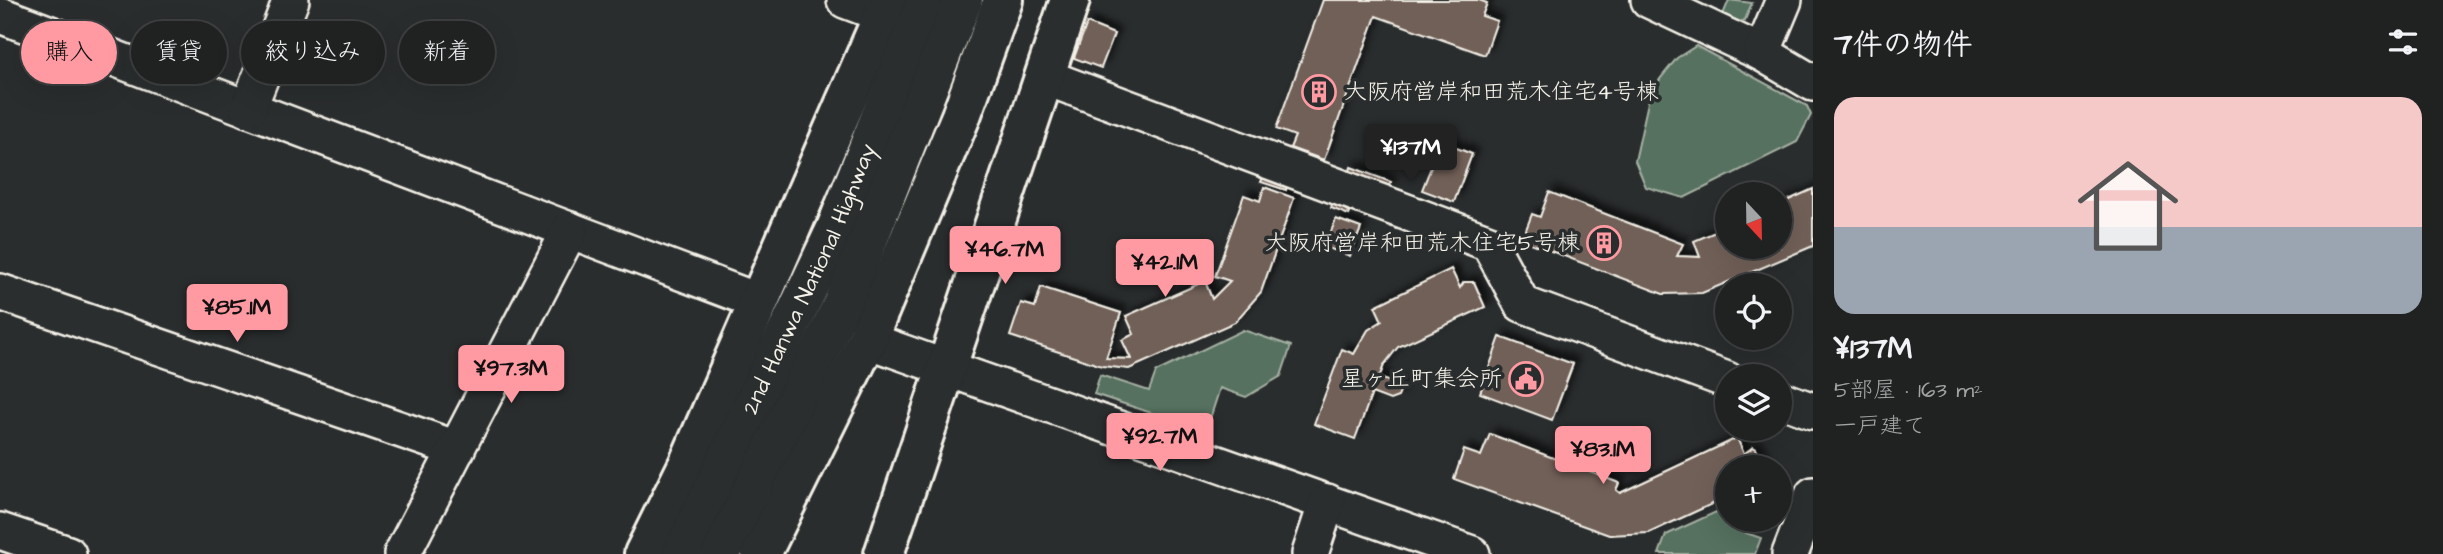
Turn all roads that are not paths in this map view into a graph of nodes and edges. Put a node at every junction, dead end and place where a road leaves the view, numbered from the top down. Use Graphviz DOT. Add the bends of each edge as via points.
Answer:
graph roads {
  1 [pos="291,0"];
  2 [pos="845,0"];
  3 [pos="927,0"];
  4 [pos="963,0"];
  5 [pos="1003,0"];
  6 [pos="1070,0"];
  7 [pos="1649,0"];
  8 [pos="1784,0"];
  9 [pos="888,8"];
  10 [pos="0,15"];
  11 [pos="1762,53"];
  12 [pos="1045,77"];
  13 [pos="1813,83"];
  14 [pos="248,109"];
  15 [pos="570,230"];
  16 [pos="0,292"];
  17 [pos="760,302"];
  18 [pos="867,340"];
  19 [pos="945,367"];
  20 [pos="1715,376"];
  21 [pos="1792,403"];
  22 [pos="1813,411"];
  23 [pos="457,449"];
  24 [pos="1327,502"];
  25 [pos="1811,508"];
  26 [pos="0,531"];
  27 [pos="68,554"];
  28 [pos="402,554"];
  29 [pos="644,554"];
  30 [pos="682,554"];
  31 [pos="721,554"];
  32 [pos="761,554"];
  33 [pos="884,554"];
  34 [pos="1310,554"];
  35 [pos="1472,554"];
  36 [pos="1790,554"];
  1 -- 14 [label="street"];
  2 -- 9 [label="street"];
  3 -- 30 [label="main road, 2nd Hanwa National Highway" via="835,231"];
  4 -- 31 [label="main road, 2nd Hanwa National Highway" via="843,303"];
  5 -- 18 [label="main road" via="961,116"];
  6 -- 12 [label="main road"];
  7 -- 11 [label="street"];
  8 -- 11 [label="street"];
  9 -- 17 [label="main road"];
  10 -- 14 [label="street"];
  11 -- 13 [label="street"];
  12 -- 19 [label="main road"];
  12 -- 20 [label="street" via="1489,243 1522,304"];
  14 -- 15 [label="street"];
  15 -- 17 [label="street"];
  15 -- 23 [label="street"];
  16 -- 23 [label="street"];
  17 -- 29 [label="main road"];
  18 -- 19 [label="street"];
  18 -- 32 [label="main road"];
  19 -- 24 [label="street"];
  19 -- 33 [label="main road"];
  21 -- 22 [label="street"];
  23 -- 28 [label="street"];
  24 -- 34 [label="street"];
  24 -- 35 [label="street"];
  25 -- 36 [label="street"];
  26 -- 27 [label="street"];
}
